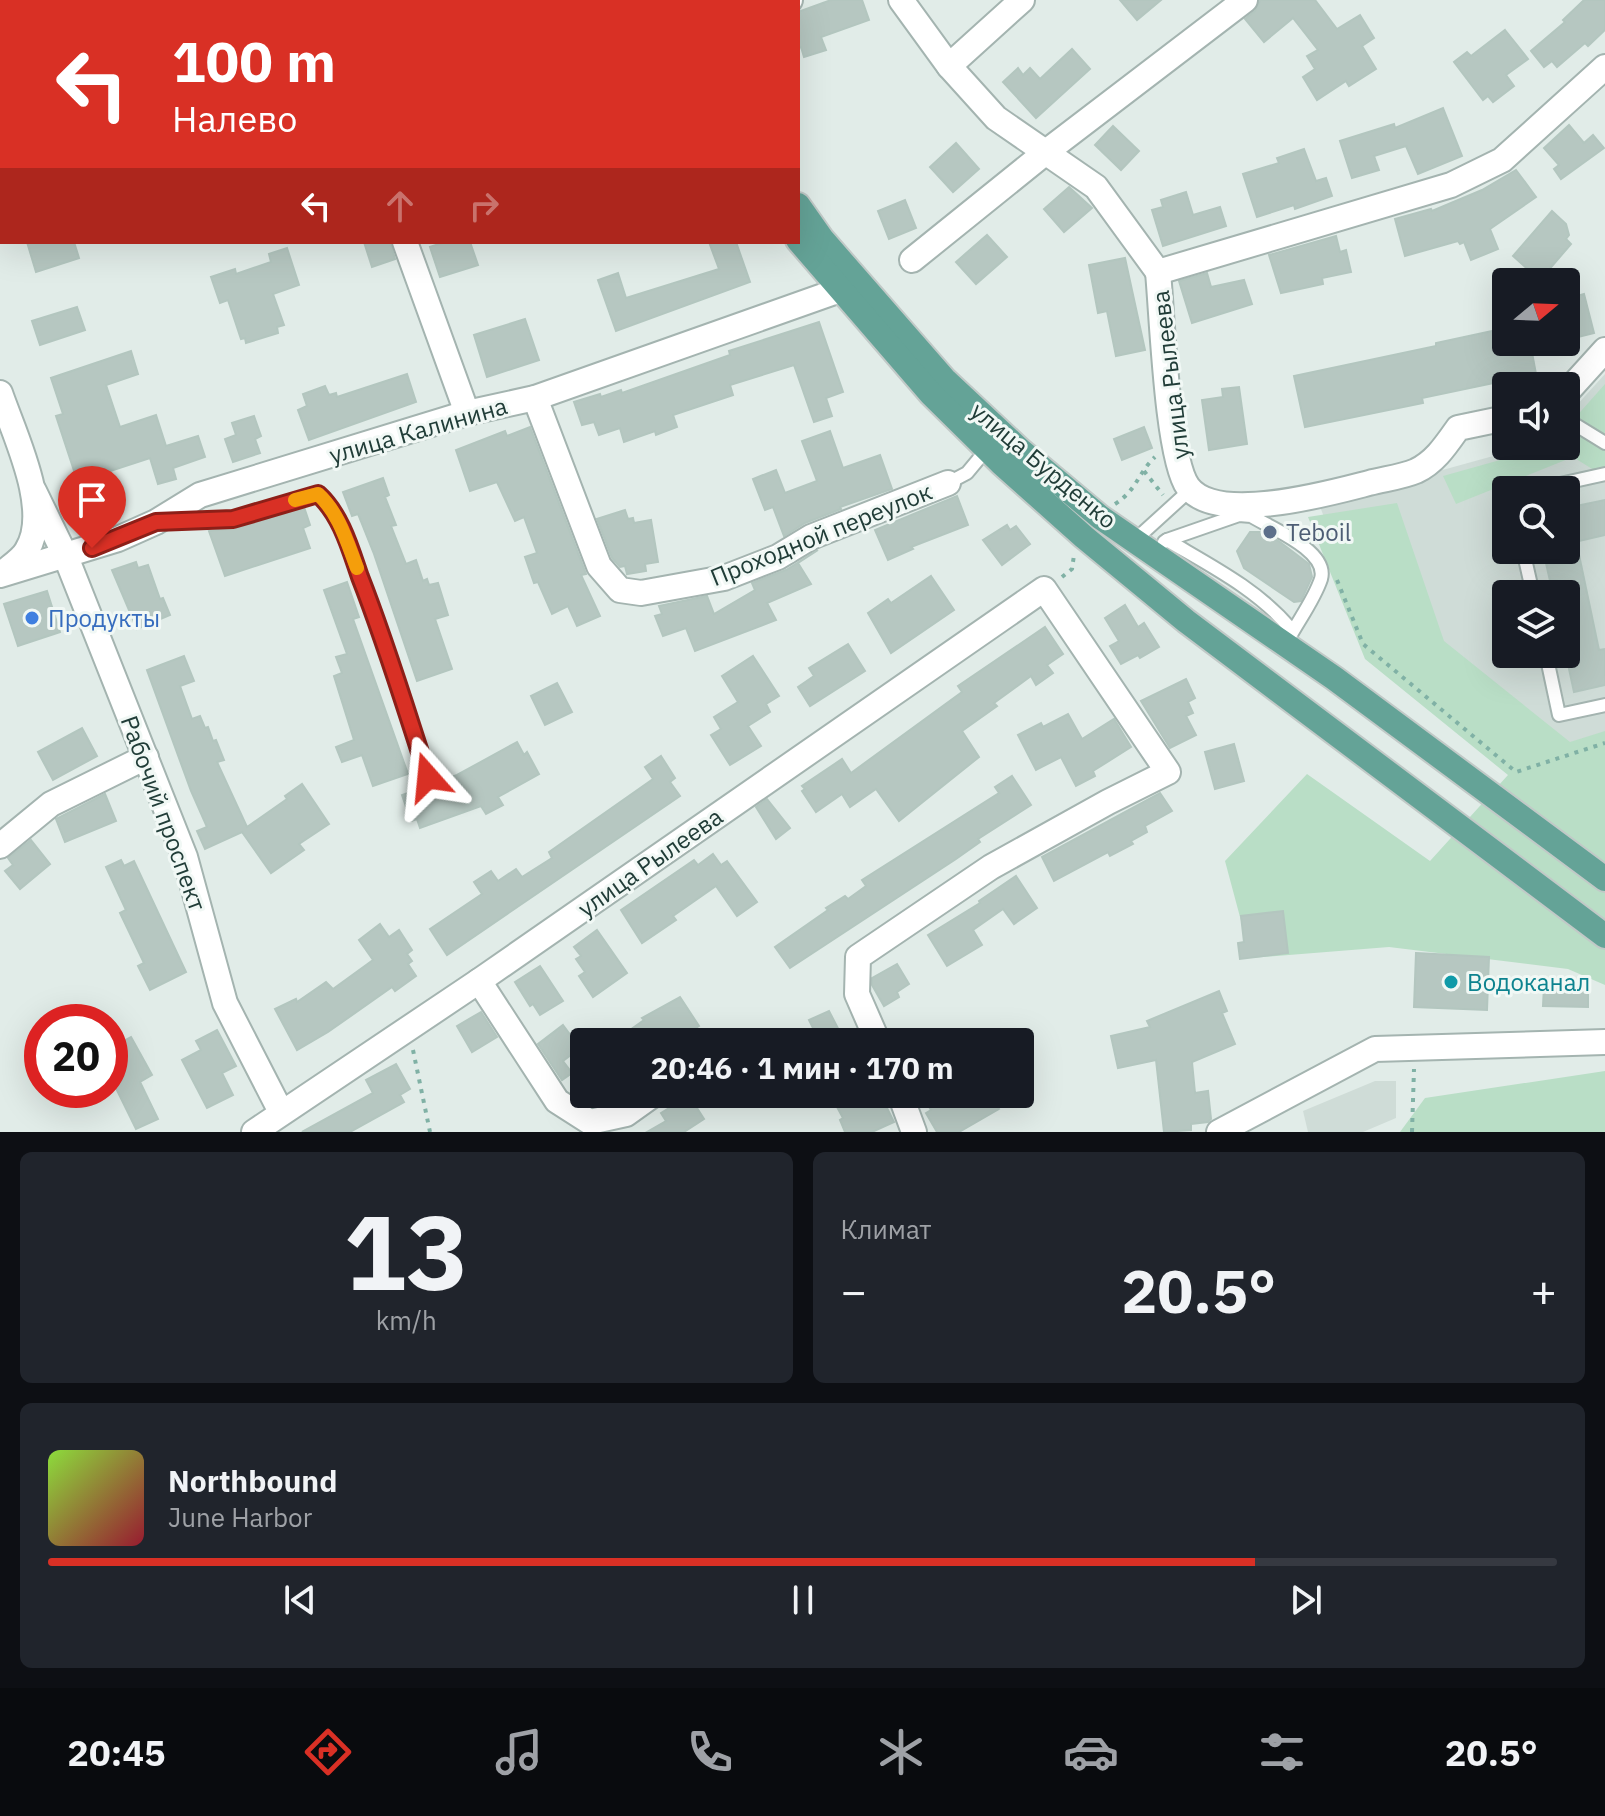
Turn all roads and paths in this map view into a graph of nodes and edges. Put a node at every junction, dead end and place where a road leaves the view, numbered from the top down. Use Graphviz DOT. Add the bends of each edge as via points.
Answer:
graph roads {
  1 [pos="901,0"];
  2 [pos="1022,0"];
  3 [pos="1245,0"];
  4 [pos="949,66"];
  5 [pos="1605,67"];
  6 [pos="1046,152"];
  7 [pos="800,208"];
  8 [pos="800,242"];
  9 [pos="406,244"];
  10 [pos="912,260"];
  11 [pos="1158,272"];
  12 [pos="840,290"];
  13 [pos="1605,350"];
  14 [pos="1580,378"];
  15 [pos="0,393"];
  16 [pos="535,398"];
  17 [pos="467,413"];
  18 [pos="1492,421"];
  19 [pos="1580,428"];
  20 [pos="1175,439"];
  21 [pos="1605,443"];
  22 [pos="987,449"];
  23 [pos="1143,469"];
  24 [pos="1605,474"];
  25 [pos="1580,480"];
  26 [pos="948,483"];
  27 [pos="34,491"];
  28 [pos="1182,497"];
  29 [pos="1107,509"];
  30 [pos="156,522"];
  31 [pos="1150,543"];
  32 [pos="1073,549"];
  33 [pos="66,557"];
  34 [pos="1,574"];
  35 [pos="1336,576"];
  36 [pos="1044,589"];
  37 [pos="1296,649"];
  38 [pos="1549,668"];
  39 [pos="1605,705"];
  40 [pos="1605,743"];
  41 [pos="146,757"];
  42 [pos="428,777"];
  43 [pos="0,846"];
  44 [pos="1605,879"];
  45 [pos="1605,936"];
  46 [pos="479,981"];
  47 [pos="408,1028"];
  48 [pos="872,1028"];
  49 [pos="1605,1042"];
  50 [pos="1415,1047"];
  51 [pos="634,1108"];
  52 [pos="905,1108"];
  53 [pos="281,1112"];
  54 [pos="254,1132"];
  55 [pos="430,1132"];
  56 [pos="914,1132"];
  57 [pos="1219,1132"];
  58 [pos="1412,1132"];
  1 -- 4 [label="street"];
  2 -- 4 [label="street"];
  3 -- 6 [label="street"];
  4 -- 6 [label="street" via="996,118"];
  5 -- 11 [label="street, улица Рылеева" via="1502,160 1451,185"];
  6 -- 10 [label="street"];
  6 -- 11 [label="street" via="1096,187"];
  7 -- 31 [label="main road, улица Бурденко" via="944,379 1100,517"];
  8 -- 12 [label="main road, улица Бурденко"];
  9 -- 17 [label="street"];
  11 -- 20 [label="street, улица Рылеева"];
  12 -- 16 [label="street, улица Калинина"];
  12 -- 22 [label="main road, улица Бурденко"];
  13 -- 14 [label="street"];
  15 -- 27 [label="street"];
  16 -- 17 [label="street, улица Калинина"];
  16 -- 26 [label="street, Проходной переулок" via="599,566 620,590 641,593 724,578"];
  17 -- 30 [label="street, улица Калинина" via="200,495"];
  18 -- 28 [label="street, улица Рылеева" via="1458,428 1433,461 1415,471 1297,501 1222,504"];
  19 -- 21 [label="lane"];
  20 -- 23 [label="path"];
  20 -- 28 [label="street, улица Рылеева"];
  22 -- 26 [label="lane" via="967,473"];
  22 -- 45 [label="main road, улица Бурденко" via="1141,584"];
  23 -- 28 [label="path" via="1154,487"];
  23 -- 29 [label="path" via="1133,490"];
  24 -- 25 [label="lane"];
  27 -- 33 [label="street, Рабочий проспект"];
  27 -- 34 [label="street" via="35,525 27,551"];
  28 -- 31 [label="lane"];
  30 -- 33 [label="street, улица Калинина"];
  30 -- 42 [label="lane" via="233,519 318,494 327,502 376,618"];
  31 -- 37 [label="main road, улица Бурденко"];
  31 -- 37 [label="lane" via="1239,515 1251,516 1312,551 1321,565 1321,578"];
  32 -- 36 [label="path" via="1072,569"];
  33 -- 34 [label="street, улица Калинина"];
  33 -- 41 [label="street, Рабочий проспект"];
  35 -- 40 [label="path" via="1363,644 1516,772"];
  36 -- 46 [label="street, улица Рылеева"];
  36 -- 48 [label="street" via="1168,772 991,867 858,957 857,994"];
  37 -- 44 [label="main road, улица Бурденко"];
  38 -- 39 [label="lane" via="1559,715"];
  41 -- 43 [label="street" via="51,804"];
  41 -- 53 [label="street, Рабочий проспект" via="185,857 225,1003"];
  46 -- 47 [label="street, улица Рылеева"];
  46 -- 51 [label="street" via="557,1101 590,1122"];
  47 -- 53 [label="street, улица Рылеева"];
  47 -- 55 [label="path"];
  49 -- 50 [label="street"];
  50 -- 57 [label="street" via="1375,1049"];
  50 -- 58 [label="path"];
  52 -- 56 [label="street"];
  53 -- 54 [label="street, улица Рылеева"];
}
